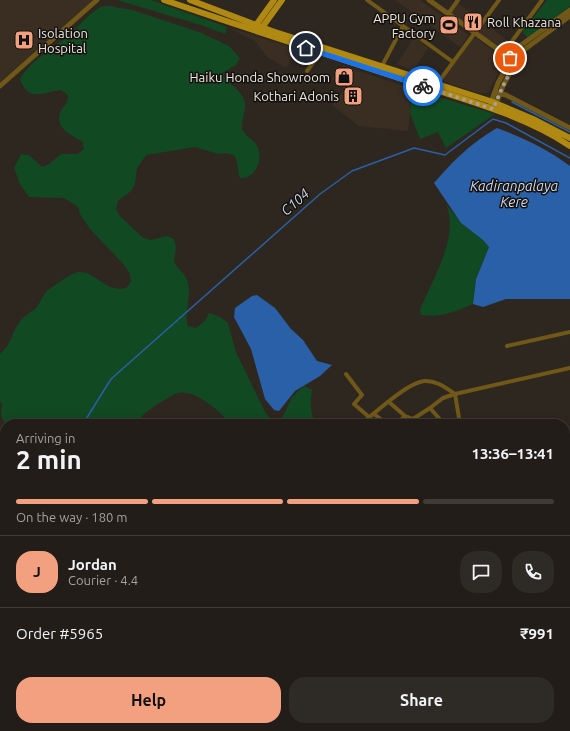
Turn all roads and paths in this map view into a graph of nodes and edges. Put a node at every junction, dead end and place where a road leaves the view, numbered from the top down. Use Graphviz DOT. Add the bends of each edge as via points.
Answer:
graph roads {
  1 [pos="96,0"];
  2 [pos="164,0"];
  3 [pos="190,0"];
  4 [pos="274,0"];
  5 [pos="282,0"];
  6 [pos="367,0"];
  7 [pos="429,0"];
  8 [pos="458,0"];
  9 [pos="499,0"];
  10 [pos="542,0"];
  11 [pos="205,2"];
  12 [pos="570,10"];
  13 [pos="448,14"];
  14 [pos="570,16"];
  15 [pos="403,26"];
  16 [pos="257,29"];
  17 [pos="475,33"];
  18 [pos="321,52"];
  19 [pos="514,53"];
  20 [pos="513,60"];
  21 [pos="453,62"];
  22 [pos="382,66"];
  23 [pos="307,71"];
  24 [pos="437,84"];
  25 [pos="0,86"];
  26 [pos="498,93"];
  27 [pos="492,106"];
  28 [pos="570,128"];
  29 [pos="570,138"];
  30 [pos="570,146"];
  31 [pos="570,332"];
  32 [pos="507,346"];
  33 [pos="570,368"];
  34 [pos="346,374"];
  35 [pos="455,394"];
  36 [pos="389,402"];
  37 [pos="430,408"];
  38 [pos="374,414"];
  39 [pos="405,416"];
  40 [pos="369,417"];
  41 [pos="416,417"];
  42 [pos="367,419"];
  43 [pos="380,419"];
  44 [pos="402,419"];
  45 [pos="411,419"];
  46 [pos="441,419"];
  47 [pos="459,419"];
  1 -- 25 [label="street"];
  2 -- 16 [label="main road"];
  3 -- 11 [label="main road"];
  4 -- 16 [label="main road"];
  5 -- 16 [label="main road"];
  6 -- 15 [label="street"];
  7 -- 13 [label="street"];
  8 -- 13 [label="street"];
  9 -- 17 [label="street"];
  10 -- 19 [label="street" via="510,44"];
  11 -- 16 [label="main road"];
  12 -- 19 [label="street" via="517,48"];
  13 -- 17 [label="street"];
  14 -- 20 [label="street"];
  15 -- 21 [label="street"];
  15 -- 22 [label="street"];
  16 -- 18 [label="main road"];
  16 -- 22 [label="main road"];
  17 -- 20 [label="street"];
  17 -- 21 [label="street"];
  18 -- 23 [label="street"];
  18 -- 27 [label="main road"];
  19 -- 20 [label="street"];
  20 -- 26 [label="street"];
  21 -- 24 [label="street"];
  22 -- 24 [label="main road"];
  24 -- 27 [label="main road"];
  26 -- 27 [label="street"];
  26 -- 28 [label="street"];
  27 -- 29 [label="main road" via="534,119"];
  27 -- 30 [label="main road"];
  31 -- 32 [label="street"];
  33 -- 35 [label="street"];
  34 -- 40 [label="street" via="362,395 354,404"];
  35 -- 36 [label="street" via="442,385 425,381 408,387"];
  35 -- 37 [label="street" via="443,398"];
  35 -- 47 [label="street"];
  36 -- 38 [label="street"];
  36 -- 39 [label="street"];
  37 -- 41 [label="street"];
  37 -- 46 [label="street"];
  38 -- 40 [label="street"];
  38 -- 43 [label="street"];
  39 -- 44 [label="street"];
  39 -- 45 [label="street"];
  40 -- 42 [label="street"];
}
